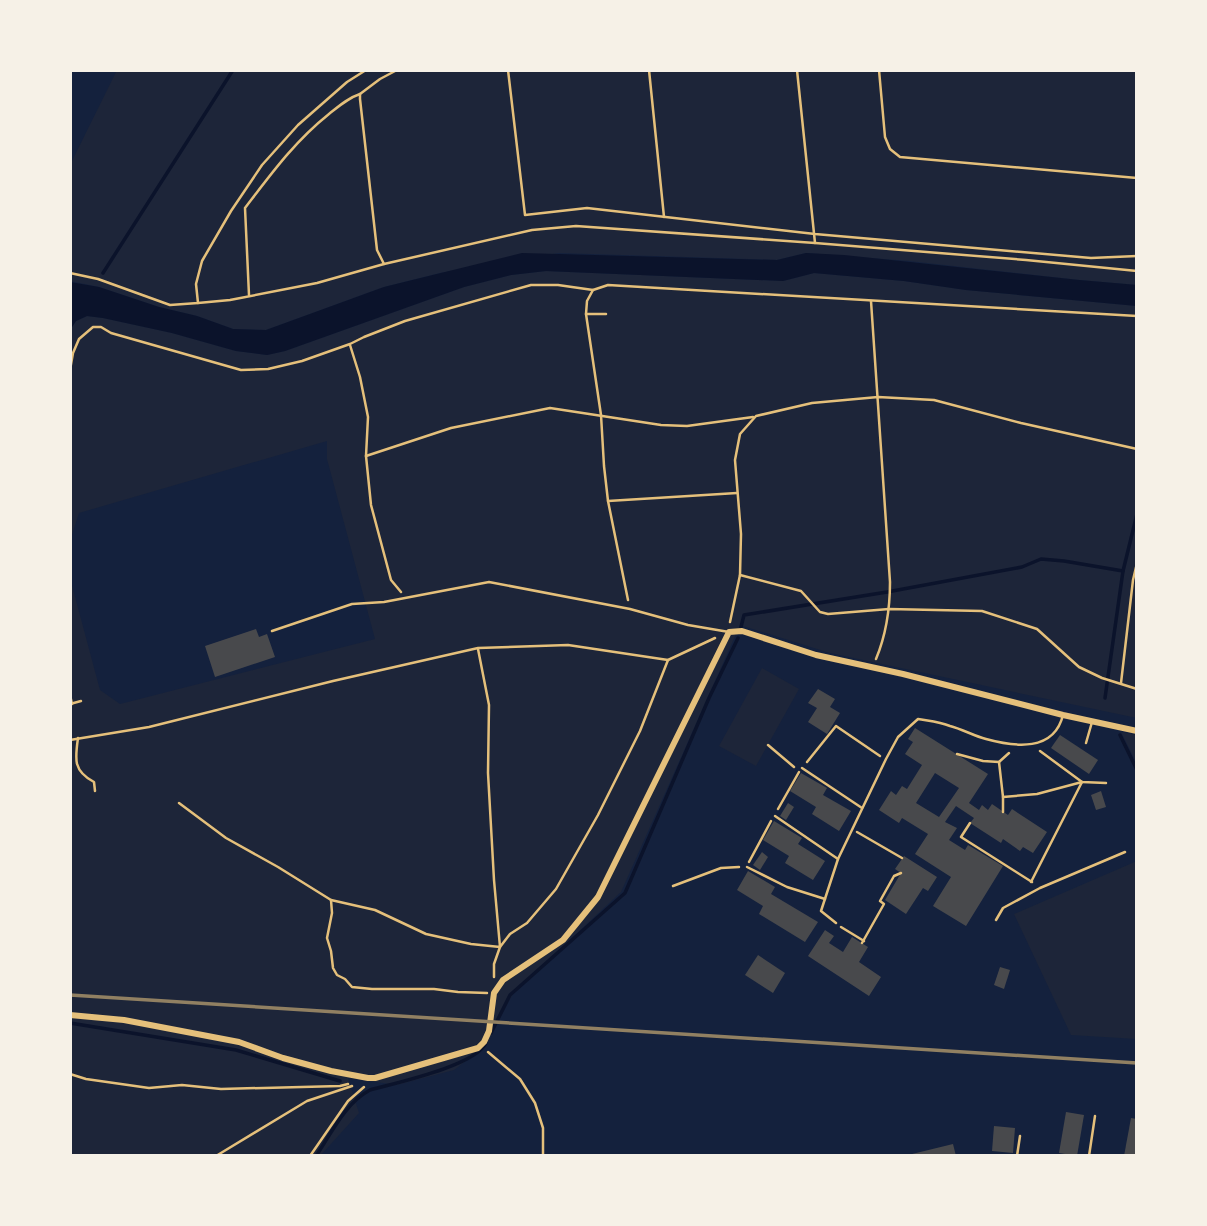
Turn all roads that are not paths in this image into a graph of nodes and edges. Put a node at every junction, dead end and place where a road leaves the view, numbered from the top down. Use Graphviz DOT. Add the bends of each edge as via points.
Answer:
graph roads {
  1 [pos="272,631"];
  2 [pos="729,632"];
  3 [pos="1063,715"];
  4 [pos="1091,722"];
  5 [pos="1137,731"];
  6 [pos="1086,743"];
  7 [pos="801,770"];
  8 [pos="862,808"];
  9 [pos="775,816"];
  10 [pos="1125,852"];
  11 [pos="838,859"];
  12 [pos="747,867"];
  13 [pos="825,898"];
  14 [pos="996,920"];
  15 [pos="836,923"];
  16 [pos="70,1015"];
  1 -- 2 [label="lane" via="352,604 489,582"];
  2 -- 3 [label="street" via="742,631 816,655"];
  2 -- 16 [label="street" via="598,897 563,940 503,980 494,993 489,1031 478,1048 371,1078 283,1058 239,1042 124,1020"];
  3 -- 4 [label="street"];
  3 -- 8 [label="lane" via="1060,727 1048,740 1017,746 918,719 898,737"];
  4 -- 5 [label="street"];
  4 -- 6 [label="lane"];
  7 -- 8 [label="lane"];
  8 -- 11 [label="lane"];
  9 -- 11 [label="lane"];
  10 -- 14 [label="lane" via="1040,888 1003,908"];
  11 -- 13 [label="lane"];
  12 -- 13 [label="lane" via="787,887"];
  13 -- 15 [label="lane" via="821,911"];
}
